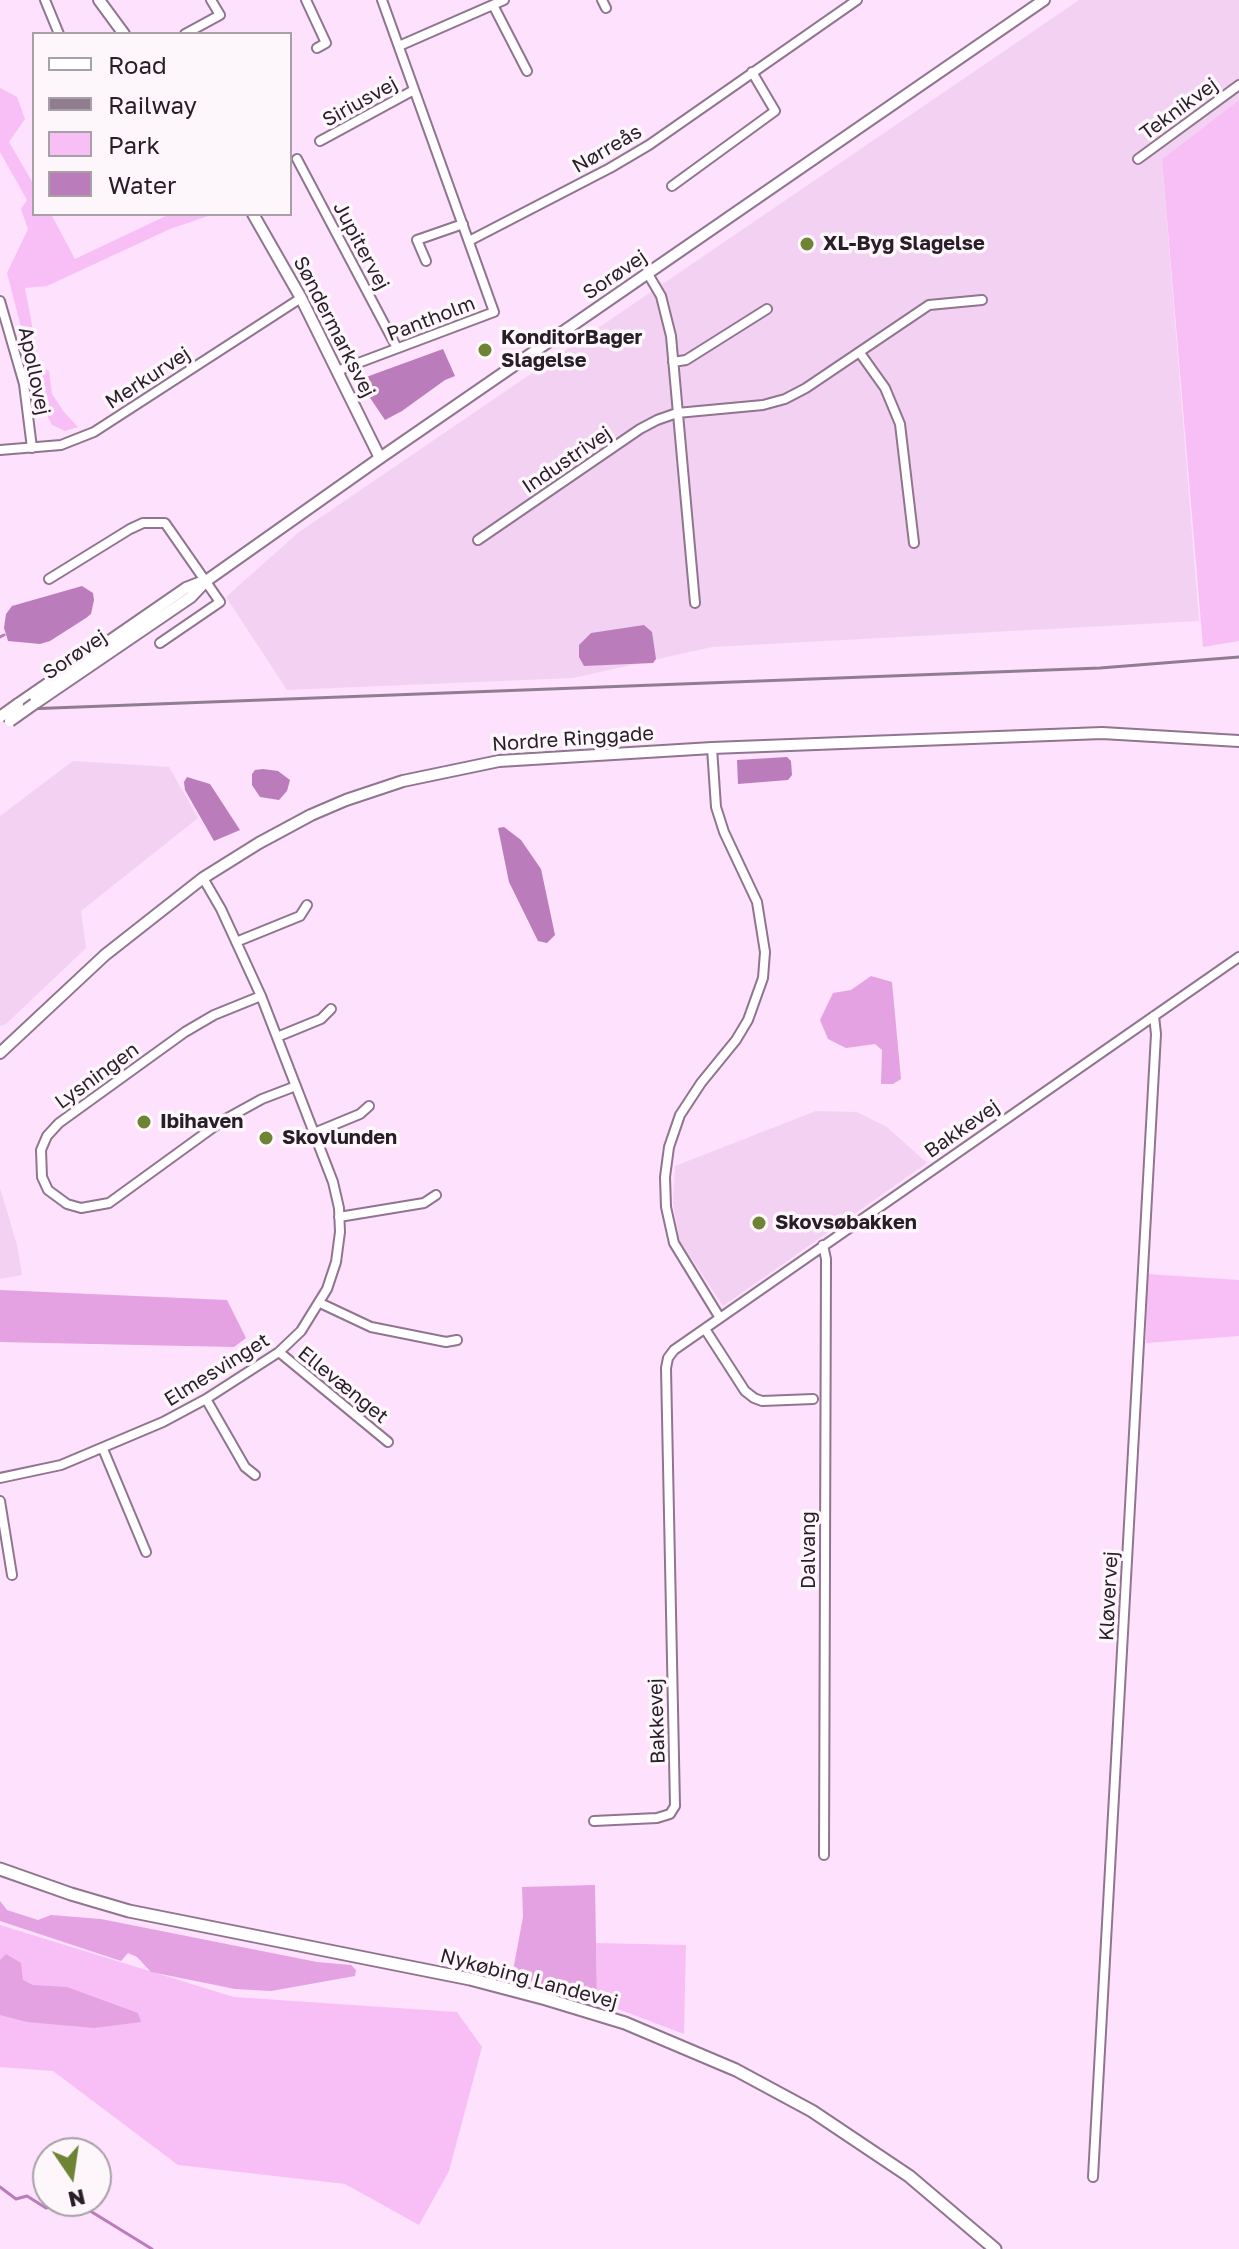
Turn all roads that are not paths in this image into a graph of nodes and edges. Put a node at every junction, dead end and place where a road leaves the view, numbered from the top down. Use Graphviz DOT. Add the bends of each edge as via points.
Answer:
graph roads {
  1 [pos="99,0"];
  2 [pos="211,0"];
  3 [pos="306,0"];
  4 [pos="382,0"];
  5 [pos="504,0"];
  6 [pos="857,0"];
  7 [pos="1044,0"];
  8 [pos="47,5"];
  9 [pos="493,5"];
  10 [pos="58,32"];
  11 [pos="123,32"];
  12 [pos="189,32"];
  13 [pos="399,46"];
  14 [pos="317,48"];
  15 [pos="527,71"];
  16 [pos="752,72"];
  17 [pos="1239,85"];
  18 [pos="414,90"];
  19 [pos="320,141"];
  20 [pos="297,159"];
  21 [pos="1138,159"];
  22 [pos="672,186"];
  23 [pos="254,216"];
  24 [pos="463,224"];
  25 [pos="469,241"];
  26 [pos="426,261"];
  27 [pos="648,274"];
  28 [pos="301,298"];
  29 [pos="982,300"];
  30 [pos="0,301"];
  31 [pos="767,309"];
  32 [pos="397,348"];
  33 [pos="860,353"];
  34 [pos="673,362"];
  35 [pos="337,371"];
  36 [pos="677,413"];
  37 [pos="32,448"];
  38 [pos="0,450"];
  39 [pos="380,458"];
  40 [pos="478,540"];
  41 [pos="914,543"];
  42 [pos="49,579"];
  43 [pos="206,581"];
  44 [pos="695,603"];
  45 [pos="160,643"];
  46 [pos="3,722"];
  47 [pos="1239,741"];
  48 [pos="712,748"];
  49 [pos="203,878"];
  50 [pos="307,905"];
  51 [pos="236,942"];
  52 [pos="1239,957"];
  53 [pos="261,996"];
  54 [pos="331,1009"];
  55 [pos="1154,1016"];
  56 [pos="277,1037"];
  57 [pos="0,1053"];
  58 [pos="296,1086"];
  59 [pos="369,1106"];
  60 [pos="314,1133"];
  61 [pos="436,1195"];
  62 [pos="339,1217"];
  63 [pos="823,1245"];
  64 [pos="320,1303"];
  65 [pos="720,1318"];
  66 [pos="705,1329"];
  67 [pos="457,1340"];
  68 [pos="279,1352"];
  69 [pos="206,1399"];
  70 [pos="813,1399"];
  71 [pos="388,1442"];
  72 [pos="103,1449"];
  73 [pos="255,1475"];
  74 [pos="0,1478"];
  75 [pos="0,1501"];
  76 [pos="146,1552"];
  77 [pos="12,1575"];
  78 [pos="594,1821"];
  79 [pos="824,1855"];
  80 [pos="0,1869"];
  81 [pos="1093,2177"];
  82 [pos="995,2249"];
  1 -- 11 [label="street"];
  2 -- 12 [label="street" via="220,15"];
  3 -- 14 [label="street" via="326,43"];
  4 -- 13 [label="street, Pantholm"];
  5 -- 9 [label="street"];
  6 -- 16 [label="street, Nørreås"];
  7 -- 27 [label="street, Sorøvej"];
  8 -- 10 [label="street"];
  9 -- 13 [label="street"];
  9 -- 15 [label="street"];
  13 -- 18 [label="street, Pantholm"];
  16 -- 22 [label="street" via="775,111"];
  16 -- 25 [label="street, Nørreås" via="649,145"];
  17 -- 21 [label="street, Teknikvej"];
  18 -- 19 [label="street, Siriusvej"];
  18 -- 24 [label="street, Pantholm"];
  20 -- 32 [label="street, Jupitervej"];
  23 -- 28 [label="street, Søndermarksvej"];
  24 -- 25 [label="street, Pantholm"];
  24 -- 26 [label="street" via="417,240"];
  25 -- 32 [label="street, Pantholm" via="494,312"];
  27 -- 34 [label="street" via="667,312"];
  27 -- 39 [label="street, Sorøvej"];
  28 -- 35 [label="street, Søndermarksvej"];
  28 -- 37 [label="street, Merkurvej" via="94,432 61,445"];
  29 -- 33 [label="street, Industrivej" via="929,305"];
  30 -- 37 [label="street, Apollovej" via="24,384"];
  31 -- 34 [label="street" via="686,360"];
  32 -- 35 [label="street, Pantholm"];
  33 -- 36 [label="street, Industrivej" via="785,399"];
  33 -- 41 [label="street" via="885,388 900,424"];
  34 -- 36 [label="street"];
  35 -- 39 [label="street, Søndermarksvej"];
  36 -- 40 [label="street, Industrivej" via="640,429"];
  36 -- 44 [label="street"];
  37 -- 38 [label="street, Merkurvej"];
  39 -- 43 [label="street, Sorøvej"];
  42 -- 43 [label="street" via="130,529 165,523"];
  43 -- 45 [label="street" via="220,602"];
  43 -- 46 [label="street, Sorøvej, bridge" via="191,597"];
  43 -- 46 [label="street, Sorøvej, bridge" via="186,588 18,704"];
  47 -- 48 [label="street, Nordre Ringgade" via="1102,733"];
  48 -- 49 [label="street, Nordre Ringgade" via="499,761 403,781 311,815"];
  48 -- 65 [label="street" via="716,807 757,902 765,952 763,978 736,1040 680,1115 665,1177 674,1243"];
  49 -- 51 [label="street, Elmesvinget"];
  49 -- 57 [label="street, Nordre Ringgade" via="105,955"];
  50 -- 51 [label="street" via="300,916"];
  51 -- 53 [label="street, Elmesvinget"];
  52 -- 55 [label="street, Bakkevej"];
  53 -- 56 [label="street, Elmesvinget"];
  53 -- 58 [label="street, Lysningen" via="185,1032 59,1123 41,1150 42,1177 48,1190 67,1204 81,1208 109,1203 222,1121"];
  54 -- 56 [label="street" via="321,1019"];
  55 -- 63 [label="street, Bakkevej"];
  55 -- 81 [label="street, Kløvervej"];
  56 -- 58 [label="street, Elmesvinget"];
  58 -- 60 [label="street, Elmesvinget"];
  59 -- 60 [label="street"];
  60 -- 62 [label="street, Elmesvinget" via="333,1182"];
  61 -- 62 [label="street" via="424,1203"];
  62 -- 64 [label="street, Elmesvinget" via="336,1262"];
  63 -- 65 [label="street, Bakkevej"];
  63 -- 79 [label="street, Dalvang"];
  64 -- 67 [label="street" via="371,1327"];
  64 -- 68 [label="street, Elmesvinget"];
  65 -- 66 [label="street, Bakkevej"];
  66 -- 70 [label="street" via="754,1398"];
  66 -- 78 [label="street, Bakkevej" via="674,1350 666,1368 675,1806 657,1818"];
  68 -- 69 [label="street, Elmesvinget"];
  68 -- 71 [label="street, Ellevænget"];
  69 -- 72 [label="street, Elmesvinget"];
  69 -- 73 [label="street" via="245,1467"];
  72 -- 74 [label="street, Elmesvinget" via="61,1465"];
  72 -- 76 [label="street"];
  75 -- 77 [label="street"];
  80 -- 82 [label="main road, Nykøbing Landevej" via="129,1911 470,1979 625,2023 736,2070 812,2111 909,2176"];
}
